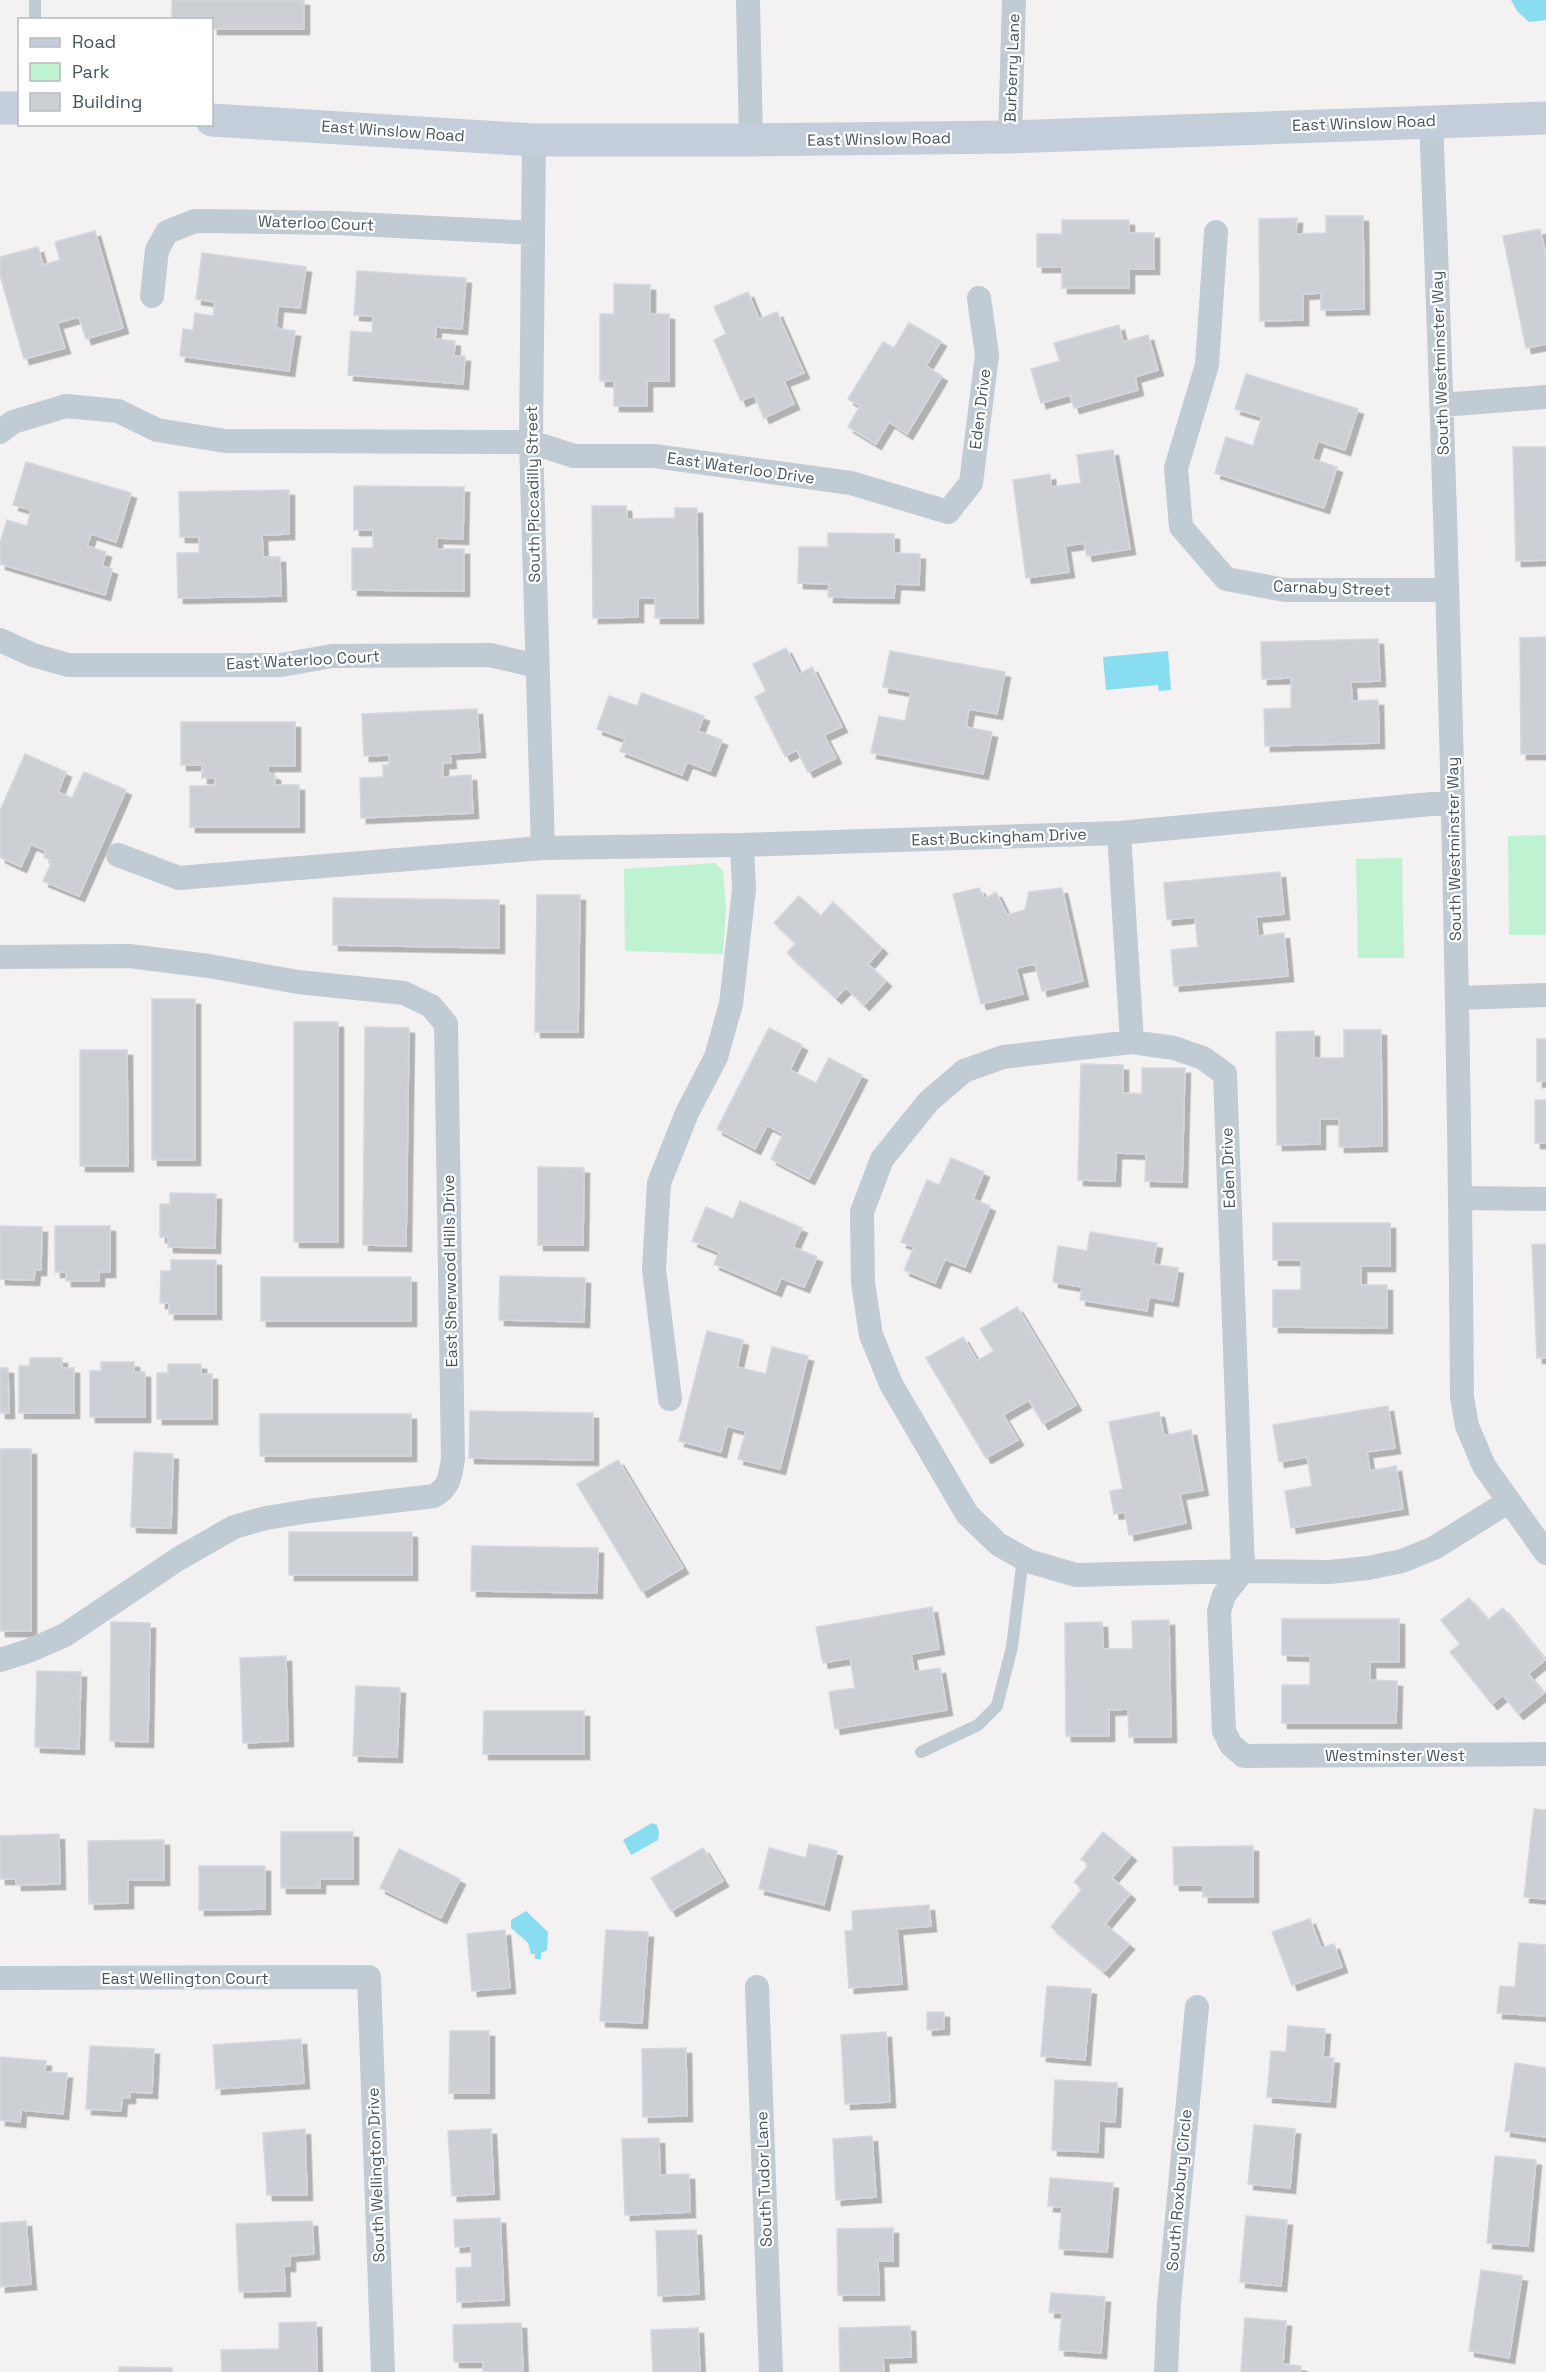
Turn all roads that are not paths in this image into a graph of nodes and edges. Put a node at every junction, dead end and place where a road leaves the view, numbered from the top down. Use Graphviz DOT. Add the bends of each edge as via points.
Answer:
graph roads {
  1 [pos="35,0"];
  2 [pos="747,0"];
  3 [pos="1014,0"];
  4 [pos="35,18"];
  5 [pos="0,108"];
  6 [pos="18,108"];
  7 [pos="1546,118"];
  8 [pos="213,120"];
  9 [pos="1431,121"];
  10 [pos="1010,137"];
  11 [pos="534,140"];
  12 [pos="751,140"];
  13 [pos="1216,232"];
  14 [pos="533,233"];
  15 [pos="152,296"];
  16 [pos="979,298"];
  17 [pos="1546,397"];
  18 [pos="1441,405"];
  19 [pos="0,432"];
  20 [pos="531,442"];
  21 [pos="948,512"];
  22 [pos="1447,590"];
  23 [pos="0,640"];
  24 [pos="537,666"];
  25 [pos="1453,802"];
  26 [pos="1119,832"];
  27 [pos="742,845"];
  28 [pos="543,848"];
  29 [pos="118,855"];
  30 [pos="0,957"];
  31 [pos="1546,995"];
  32 [pos="1457,998"];
  33 [pos="1132,1042"];
  34 [pos="1461,1198"];
  35 [pos="1546,1200"];
  36 [pos="670,1399"];
  37 [pos="1508,1502"];
  38 [pos="1546,1553"];
  39 [pos="1023,1558"];
  40 [pos="1244,1571"];
  41 [pos="0,1660"];
  42 [pos="921,1752"];
  43 [pos="1546,1754"];
  44 [pos="369,1977"];
  45 [pos="0,1978"];
  46 [pos="756,1987"];
  47 [pos="1197,2007"];
  48 [pos="384,2372"];
  49 [pos="771,2372"];
  50 [pos="1166,2372"];
  1 -- 4 [label="lane"];
  2 -- 12 [label="street"];
  3 -- 10 [label="street, Burberry Lane"];
  5 -- 6 [label="main road"];
  7 -- 9 [label="main road, East Winslow Road"];
  8 -- 11 [label="main road, East Winslow Road"];
  9 -- 10 [label="main road, East Winslow Road"];
  9 -- 18 [label="street, South Westminster Way"];
  10 -- 12 [label="main road, East Winslow Road"];
  11 -- 12 [label="main road, East Winslow Road"];
  11 -- 14 [label="street, South Piccadilly Street"];
  13 -- 22 [label="street, Carnaby Street" via="1207,365 1176,468 1181,526 1226,579 1285,590"];
  14 -- 15 [label="street, Waterloo Court" via="337,223 195,221 167,232 157,250"];
  14 -- 20 [label="street, South Piccadilly Street"];
  16 -- 21 [label="street, Eden Drive" via="987,355 971,483"];
  17 -- 18 [label="street"];
  18 -- 22 [label="street, South Westminster Way"];
  19 -- 20 [label="street" via="13,422 66,406 118,411 157,430 225,441"];
  20 -- 21 [label="street, East Waterloo Drive" via="574,456 654,456 851,483"];
  20 -- 24 [label="street, South Piccadilly Street"];
  22 -- 25 [label="street, South Westminster Way"];
  23 -- 24 [label="street, East Waterloo Court" via="69,665 281,665 332,656 490,655"];
  24 -- 28 [label="street, South Piccadilly Street"];
  25 -- 26 [label="street, East Buckingham Drive"];
  25 -- 32 [label="street, South Westminster Way"];
  26 -- 27 [label="street, East Buckingham Drive"];
  26 -- 33 [label="street"];
  27 -- 28 [label="street, East Buckingham Drive"];
  27 -- 36 [label="street" via="744,889 731,1004 716,1057 687,1113 659,1183 654,1269"];
  28 -- 29 [label="street" via="180,878"];
  30 -- 41 [label="street, East Sherwood Hills Drive" via="129,956 298,982 404,993 431,1006 446,1024 453,1459 445,1490 435,1496 309,1511 234,1527 178,1559 64,1635"];
  31 -- 32 [label="street"];
  32 -- 34 [label="street, South Westminster Way"];
  33 -- 39 [label="street" via="1003,1057 964,1071 928,1101 882,1159 862,1212 863,1283 871,1335 891,1384 967,1514 998,1544"];
  33 -- 40 [label="street, Eden Drive" via="1174,1048 1203,1058 1225,1074"];
  34 -- 35 [label="street"];
  34 -- 37 [label="street, South Westminster Way" via="1462,1397 1474,1445"];
  37 -- 38 [label="street, South Westminster Way"];
  37 -- 40 [label="street" via="1434,1548 1402,1561 1329,1572"];
  39 -- 40 [label="street" via="1076,1575"];
  39 -- 42 [label="lane" via="1011,1647 997,1706 978,1725"];
  40 -- 43 [label="street, Westminster West" via="1224,1595 1219,1611 1224,1731 1231,1745 1244,1756"];
  44 -- 45 [label="street, East Wellington Court"];
  44 -- 48 [label="street, South Wellington Drive"];
  46 -- 49 [label="street, South Tudor Lane"];
  47 -- 50 [label="street, South Roxbury Circle"];
}
